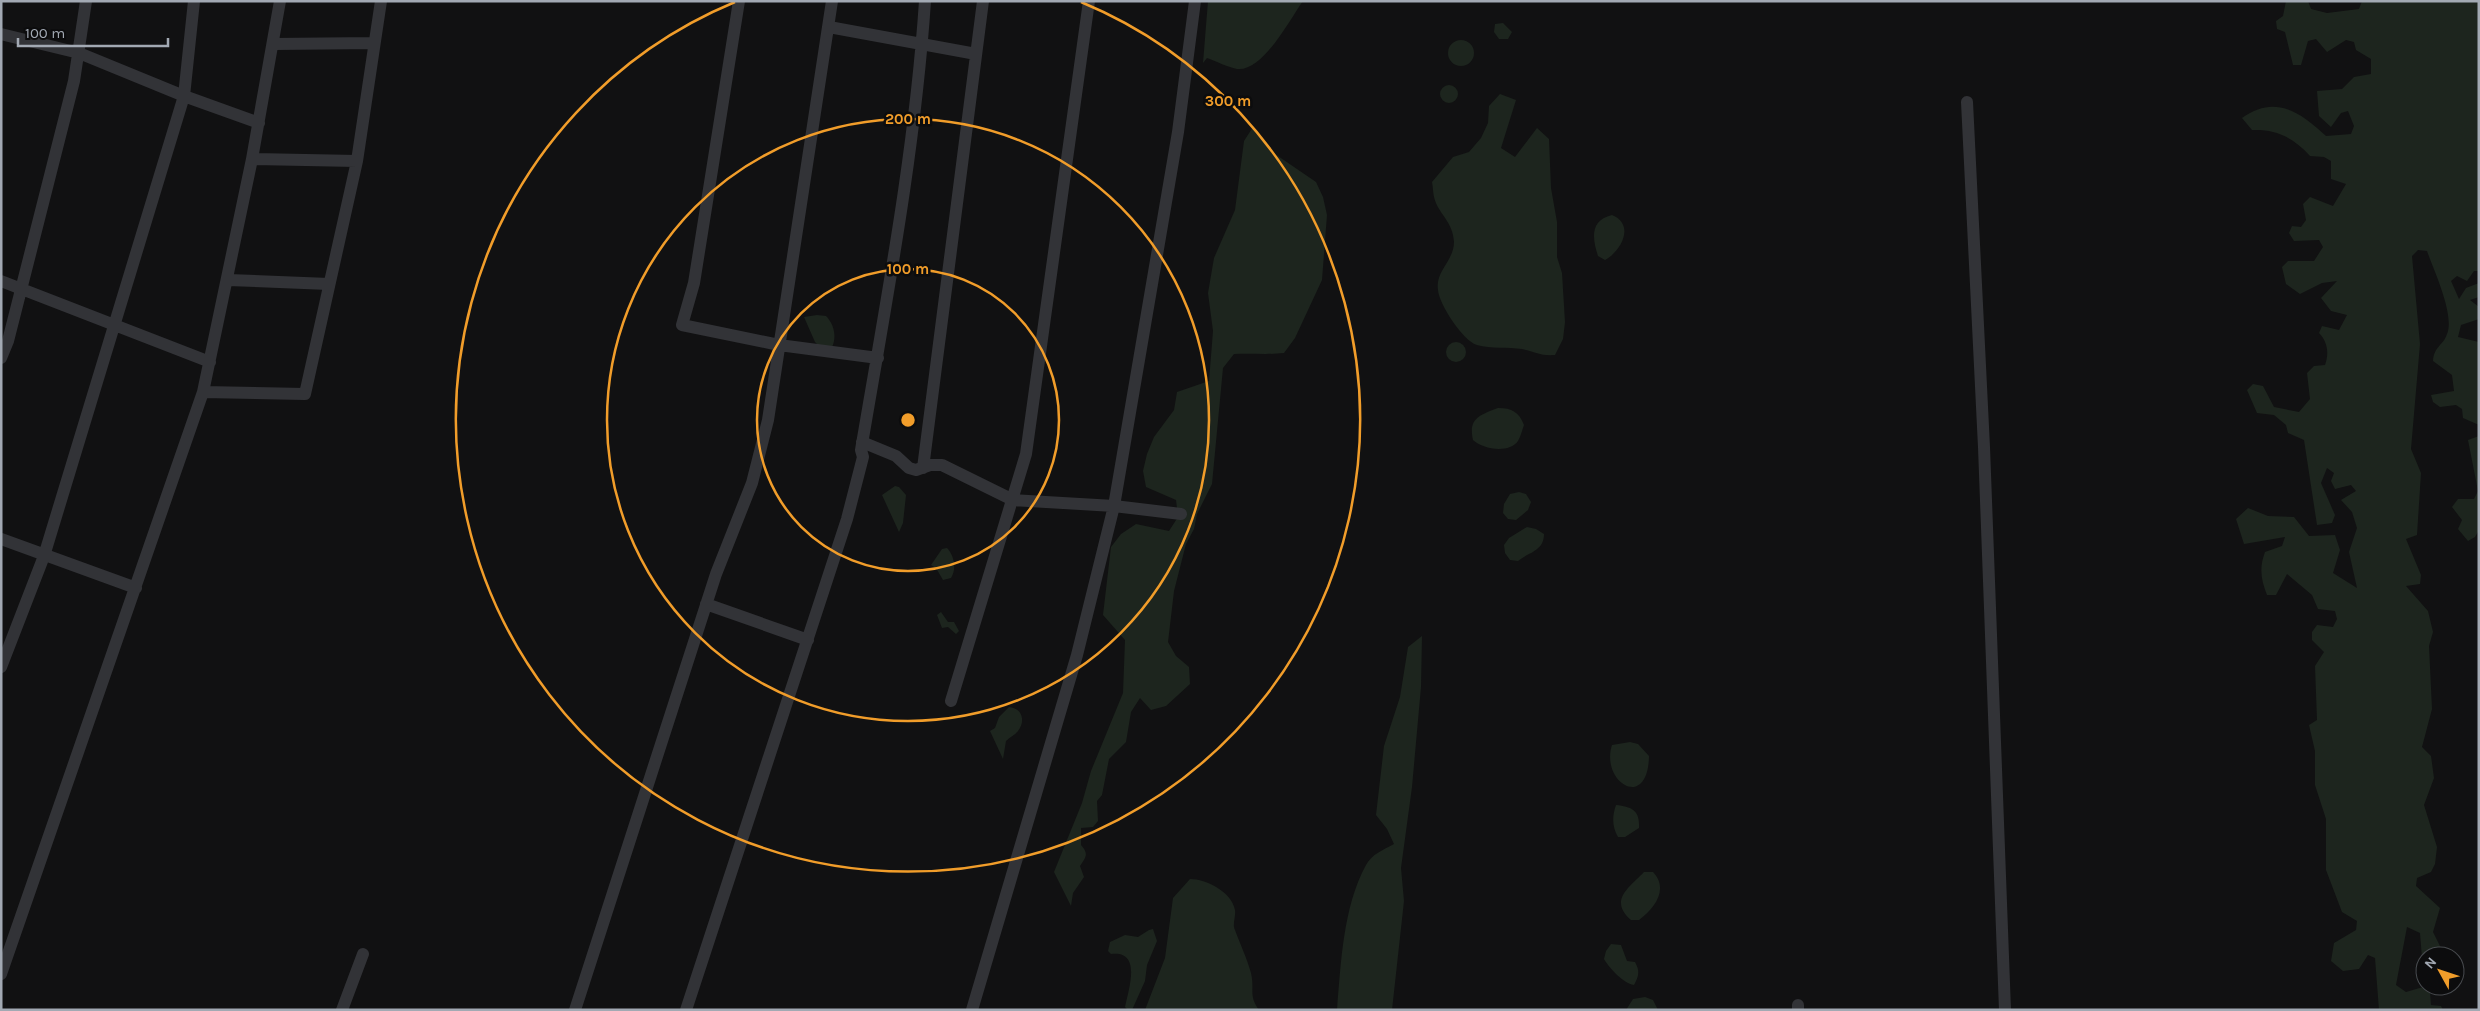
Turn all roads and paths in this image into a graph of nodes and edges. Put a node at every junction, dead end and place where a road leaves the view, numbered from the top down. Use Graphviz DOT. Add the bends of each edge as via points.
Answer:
graph roads {
  1 [pos="86,1"];
  2 [pos="194,1"];
  3 [pos="280,1"];
  4 [pos="381,1"];
  5 [pos="739,1"];
  6 [pos="832,1"];
  7 [pos="925,1"];
  8 [pos="983,1"];
  9 [pos="1089,1"];
  10 [pos="1195,1"];
  11 [pos="829,26"];
  12 [pos="1,34"];
  13 [pos="374,43"];
  14 [pos="274,44"];
  15 [pos="922,44"];
  16 [pos="79,53"];
  17 [pos="976,54"];
  18 [pos="184,96"];
  19 [pos="1967,102"];
  20 [pos="259,123"];
  21 [pos="252,159"];
  22 [pos="357,161"];
  23 [pos="228,280"];
  24 [pos="1,281"];
  25 [pos="330,284"];
  26 [pos="21,289"];
  27 [pos="114,326"];
  28 [pos="779,345"];
  29 [pos="1,358"];
  30 [pos="878,358"];
  31 [pos="210,362"];
  32 [pos="203,392"];
  33 [pos="862,446"];
  34 [pos="923,468"];
  35 [pos="1013,500"];
  36 [pos="1114,506"];
  37 [pos="1181,514"];
  38 [pos="1,539"];
  39 [pos="44,556"];
  40 [pos="136,588"];
  41 [pos="706,604"];
  42 [pos="804,639"];
  43 [pos="1,667"];
  44 [pos="951,701"];
  45 [pos="363,954"];
  46 [pos="1,974"];
  47 [pos="342,1010"];
  48 [pos="575,1010"];
  49 [pos="678,1010"];
  50 [pos="686,1010"];
  51 [pos="972,1010"];
  52 [pos="2005,1010"];
  1 -- 16 [label="street"];
  2 -- 18 [label="street"];
  3 -- 14 [label="street"];
  4 -- 13 [label="street"];
  5 -- 28 [label="street" via="694,283 682,325"];
  6 -- 11 [label="street"];
  7 -- 15 [label="street"];
  8 -- 17 [label="street"];
  9 -- 35 [label="street" via="1026,454"];
  10 -- 36 [label="street" via="1178,132"];
  11 -- 15 [label="street"];
  11 -- 28 [label="street"];
  12 -- 16 [label="street"];
  13 -- 14 [label="street"];
  13 -- 22 [label="street"];
  14 -- 20 [label="street"];
  15 -- 17 [label="street"];
  15 -- 30 [label="street"];
  16 -- 18 [label="street"];
  16 -- 26 [label="street"];
  17 -- 34 [label="street"];
  18 -- 20 [label="street"];
  18 -- 27 [label="street"];
  19 -- 52 [label="street" via="1984,447"];
  20 -- 21 [label="street"];
  21 -- 22 [label="street"];
  21 -- 23 [label="street"];
  22 -- 25 [label="street"];
  23 -- 25 [label="street"];
  23 -- 31 [label="street"];
  24 -- 26 [label="street"];
  25 -- 32 [label="street" via="305,394"];
  26 -- 27 [label="street"];
  26 -- 29 [label="street"];
  27 -- 31 [label="street"];
  27 -- 39 [label="street"];
  28 -- 30 [label="street"];
  28 -- 41 [label="street" via="768,420 752,483"];
  30 -- 33 [label="street"];
  31 -- 32 [label="street"];
  32 -- 40 [label="street"];
  33 -- 34 [label="street" via="896,456 909,468"];
  33 -- 42 [label="street" via="863,457 848,519"];
  34 -- 35 [label="street" via="942,465"];
  35 -- 36 [label="street"];
  35 -- 44 [label="street"];
  36 -- 37 [label="street"];
  36 -- 51 [label="street" via="1074,664"];
  38 -- 39 [label="street"];
  39 -- 40 [label="street"];
  39 -- 43 [label="street"];
  40 -- 46 [label="street"];
  41 -- 42 [label="street"];
  41 -- 48 [label="street"];
  42 -- 49 [label="street"];
  42 -- 50 [label="street"];
  45 -- 47 [label="street"];
}
